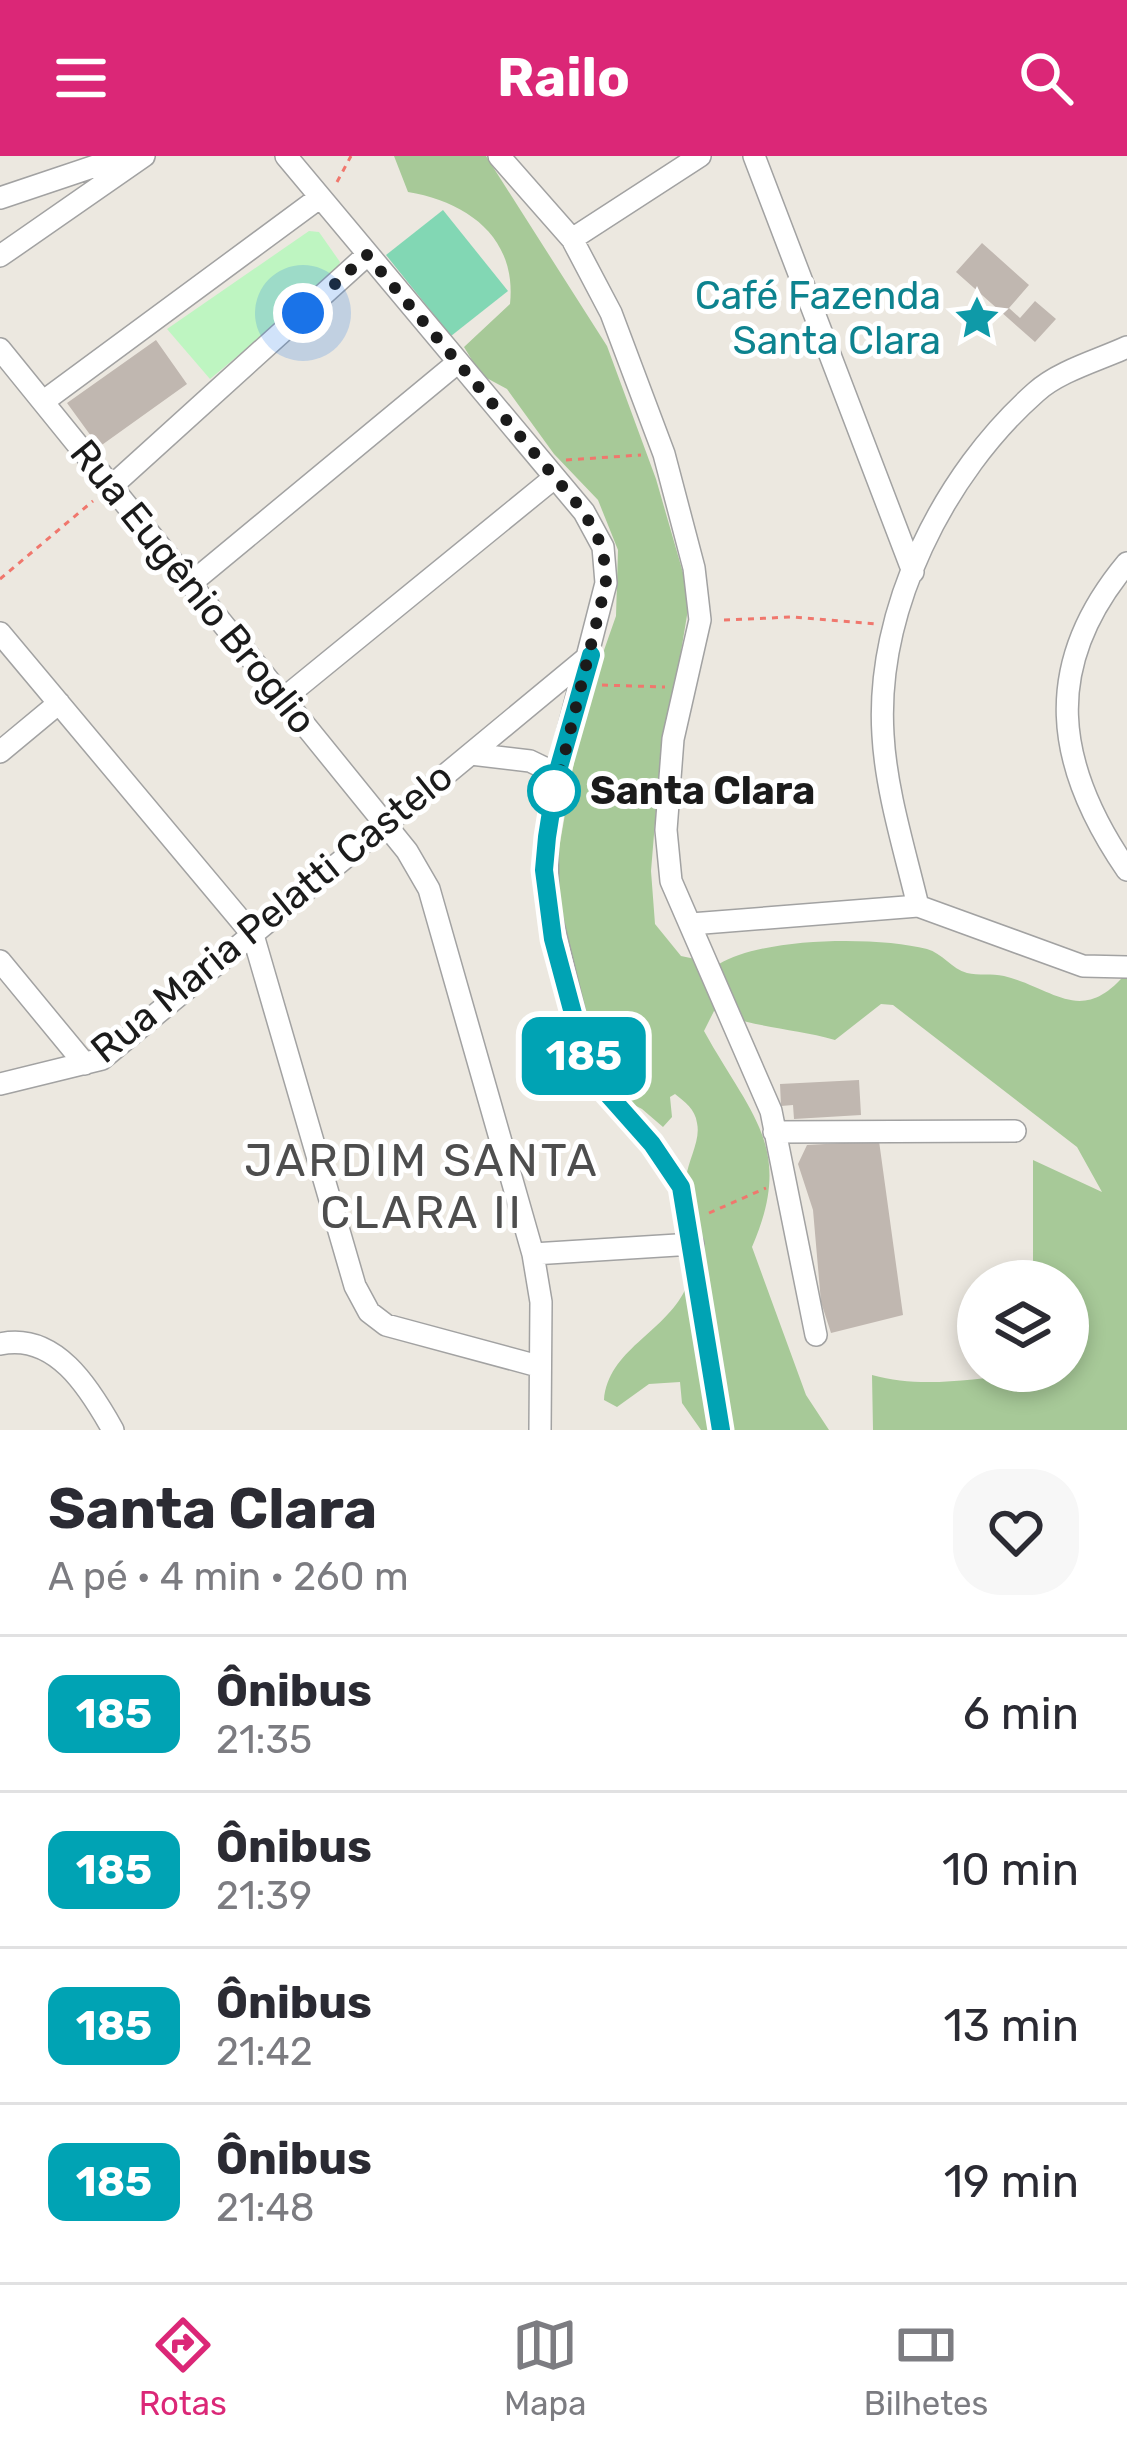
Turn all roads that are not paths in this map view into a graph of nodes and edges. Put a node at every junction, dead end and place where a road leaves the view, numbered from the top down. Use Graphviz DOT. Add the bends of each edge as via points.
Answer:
graph roads {
  1 [pos="125,156"];
  2 [pos="144,156"];
  3 [pos="286,156"];
  4 [pos="499,156"];
  5 [pos="700,156"];
  6 [pos="754,156"];
  7 [pos="0,197"];
  8 [pos="322,201"];
  9 [pos="572,238"];
  10 [pos="367,255"];
  11 [pos="0,256"];
  12 [pos="1127,347"];
  13 [pos="0,349"];
  14 [pos="457,363"];
  15 [pos="44,401"];
  16 [pos="548,470"];
  17 [pos="113,484"];
  18 [pos="1127,563"];
  19 [pos="913,572"];
  20 [pos="190,584"];
  21 [pos="0,633"];
  22 [pos="591,655"];
  23 [pos="283,699"];
  24 [pos="59,703"];
  25 [pos="0,752"];
  26 [pos="471,754"];
  27 [pos="557,774"];
  28 [pos="386,825"];
  29 [pos="1127,870"];
  30 [pos="918,906"];
  31 [pos="691,924"];
  32 [pos="253,934"];
  33 [pos="0,961"];
  34 [pos="1127,967"];
  35 [pos="85,1064"];
  36 [pos="0,1084"];
  37 [pos="1015,1131"];
  38 [pos="774,1132"];
  39 [pos="693,1244"];
  40 [pos="533,1254"];
  41 [pos="816,1335"];
  42 [pos="0,1343"];
  43 [pos="538,1366"];
  44 [pos="113,1430"];
  45 [pos="540,1430"];
  46 [pos="721,1430"];
  1 -- 7 [label="street"];
  2 -- 11 [label="street"];
  3 -- 8 [label="street"];
  4 -- 9 [label="street"];
  5 -- 9 [label="street"];
  6 -- 19 [label="street"];
  8 -- 10 [label="street"];
  8 -- 15 [label="street"];
  9 -- 31 [label="street" via="611,313 664,454 694,568 700,620 666,830 671,881"];
  10 -- 14 [label="street"];
  10 -- 17 [label="street"];
  12 -- 19 [label="street" via="1039,388 955,486"];
  13 -- 15 [label="street, Rua Eugênio Broglio"];
  14 -- 16 [label="street"];
  14 -- 20 [label="street"];
  15 -- 17 [label="street, Rua Eugênio Broglio"];
  16 -- 22 [label="street" via="603,548 606,583"];
  16 -- 23 [label="street"];
  17 -- 20 [label="street, Rua Eugênio Broglio"];
  18 -- 29 [label="street" via="1077,636 1066,747 1101,832"];
  19 -- 30 [label="street" via="887,660 883,735"];
  20 -- 23 [label="street, Rua Eugênio Broglio"];
  21 -- 24 [label="street"];
  22 -- 26 [label="street, Rua Maria Pelatti Castelo"];
  22 -- 27 [label="street"];
  23 -- 28 [label="street, Rua Eugênio Broglio"];
  24 -- 25 [label="street"];
  24 -- 32 [label="street"];
  26 -- 27 [label="street, Rua Maria Pelatti Castelo" via="530,761"];
  26 -- 28 [label="street, Rua Maria Pelatti Castelo"];
  27 -- 39 [label="street" via="544,870 589,1073 681,1187"];
  28 -- 32 [label="street, Rua Maria Pelatti Castelo"];
  28 -- 40 [label="street, Rua Eugênio Broglio" via="429,889"];
  30 -- 31 [label="street"];
  30 -- 34 [label="street" via="1084,966"];
  31 -- 38 [label="street"];
  32 -- 35 [label="street, Rua Maria Pelatti Castelo" via="102,1059"];
  32 -- 43 [label="street" via="369,1312 386,1325"];
  33 -- 35 [label="street"];
  35 -- 36 [label="street, Rua Maria Pelatti Castelo"];
  37 -- 38 [label="street"];
  38 -- 41 [label="street"];
  39 -- 40 [label="street"];
  39 -- 46 [label="street"];
  40 -- 43 [label="street, Rua Eugênio Broglio" via="542,1302"];
  42 -- 44 [label="street" via="44,1345 86,1385"];
  43 -- 45 [label="street, Rua Eugênio Broglio"];
}
